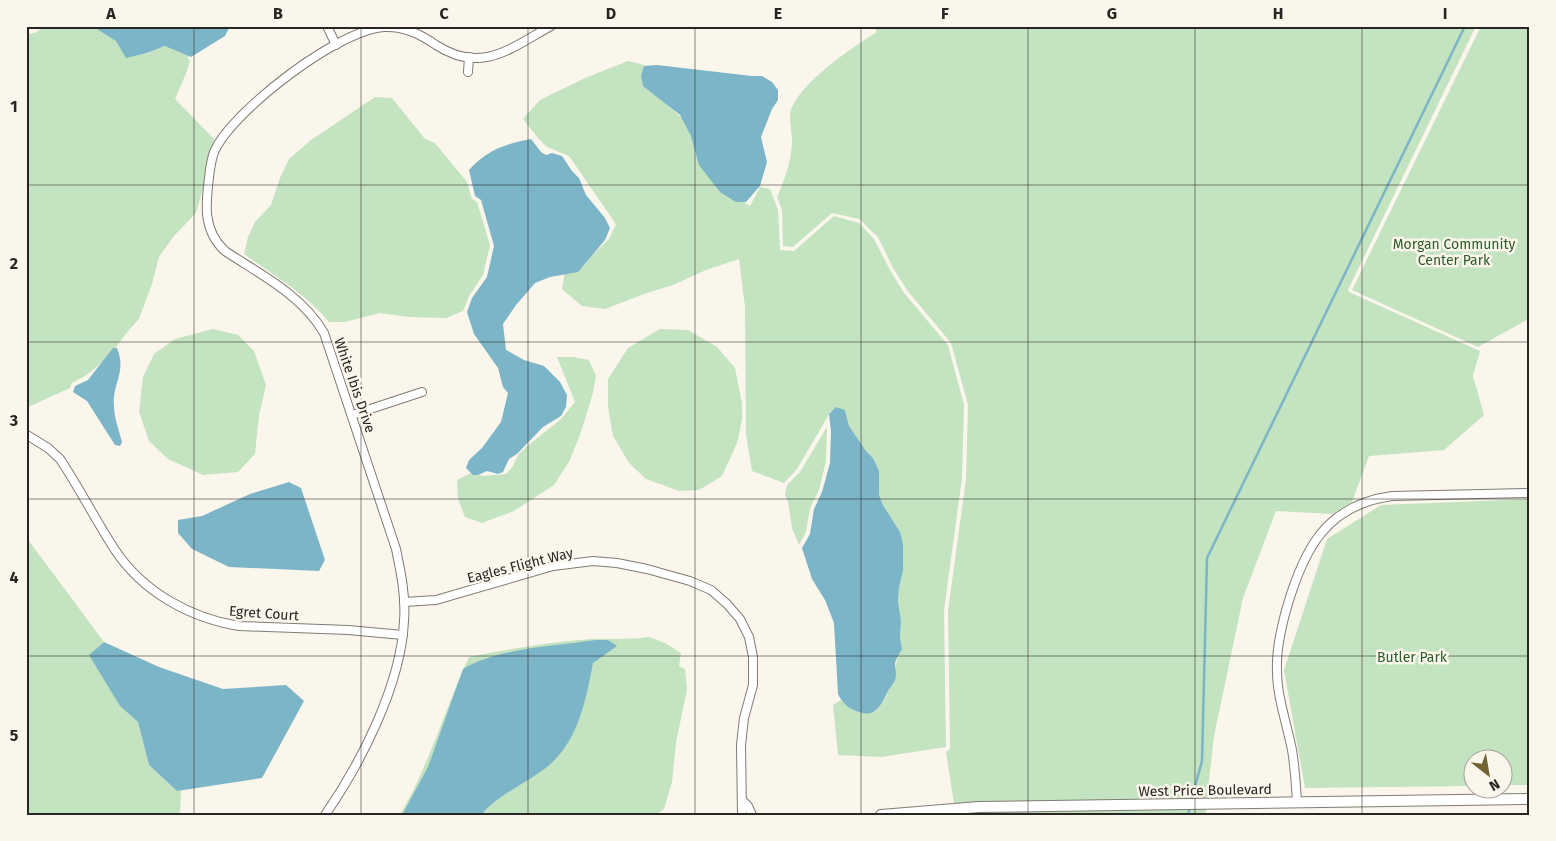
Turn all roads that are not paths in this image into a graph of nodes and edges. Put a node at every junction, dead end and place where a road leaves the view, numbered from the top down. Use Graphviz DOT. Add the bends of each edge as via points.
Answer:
graph roads {
  1 [pos="327,26"];
  2 [pos="551,26"];
  3 [pos="336,44"];
  4 [pos="469,57"];
  5 [pos="468,72"];
  6 [pos="422,392"];
  7 [pos="352,415"];
  8 [pos="27,435"];
  9 [pos="1530,493"];
  10 [pos="404,602"];
  11 [pos="403,635"];
  12 [pos="1530,799"];
  13 [pos="743,801"];
  14 [pos="1297,803"];
  15 [pos="325,815"];
  16 [pos="742,815"];
  17 [pos="752,815"];
  18 [pos="881,815"];
  1 -- 3 [label="street"];
  2 -- 4 [label="street, White Ibis Drive" via="501,54"];
  3 -- 4 [label="street, White Ibis Drive" via="364,31 393,27 410,30 446,51"];
  3 -- 7 [label="street, White Ibis Drive" via="276,85 220,141 212,161 207,215 210,230 220,246 294,298 316,321 330,348"];
  4 -- 5 [label="street"];
  6 -- 7 [label="street"];
  7 -- 10 [label="street, White Ibis Drive" via="396,549"];
  8 -- 11 [label="street, Egret Court" via="60,459 127,565 154,591 175,605 239,626"];
  9 -- 14 [label="street" via="1380,497 1344,512 1318,536 1301,564 1278,649 1277,680 1292,753"];
  10 -- 11 [label="street, White Ibis Drive"];
  10 -- 13 [label="street, Eagles Flight Way" via="436,600 553,566 593,561 647,569 711,590 740,619 754,657 753,685 741,745"];
  11 -- 15 [label="street, White Ibis Drive" via="396,667 374,727 357,764"];
  12 -- 14 [label="street, West Price Boulevard"];
  13 -- 16 [label="street, Eagles Flight Way"];
  13 -- 17 [label="street, Eagles Flight Way"];
  14 -- 18 [label="street, West Price Boulevard" via="979,807"];
}
